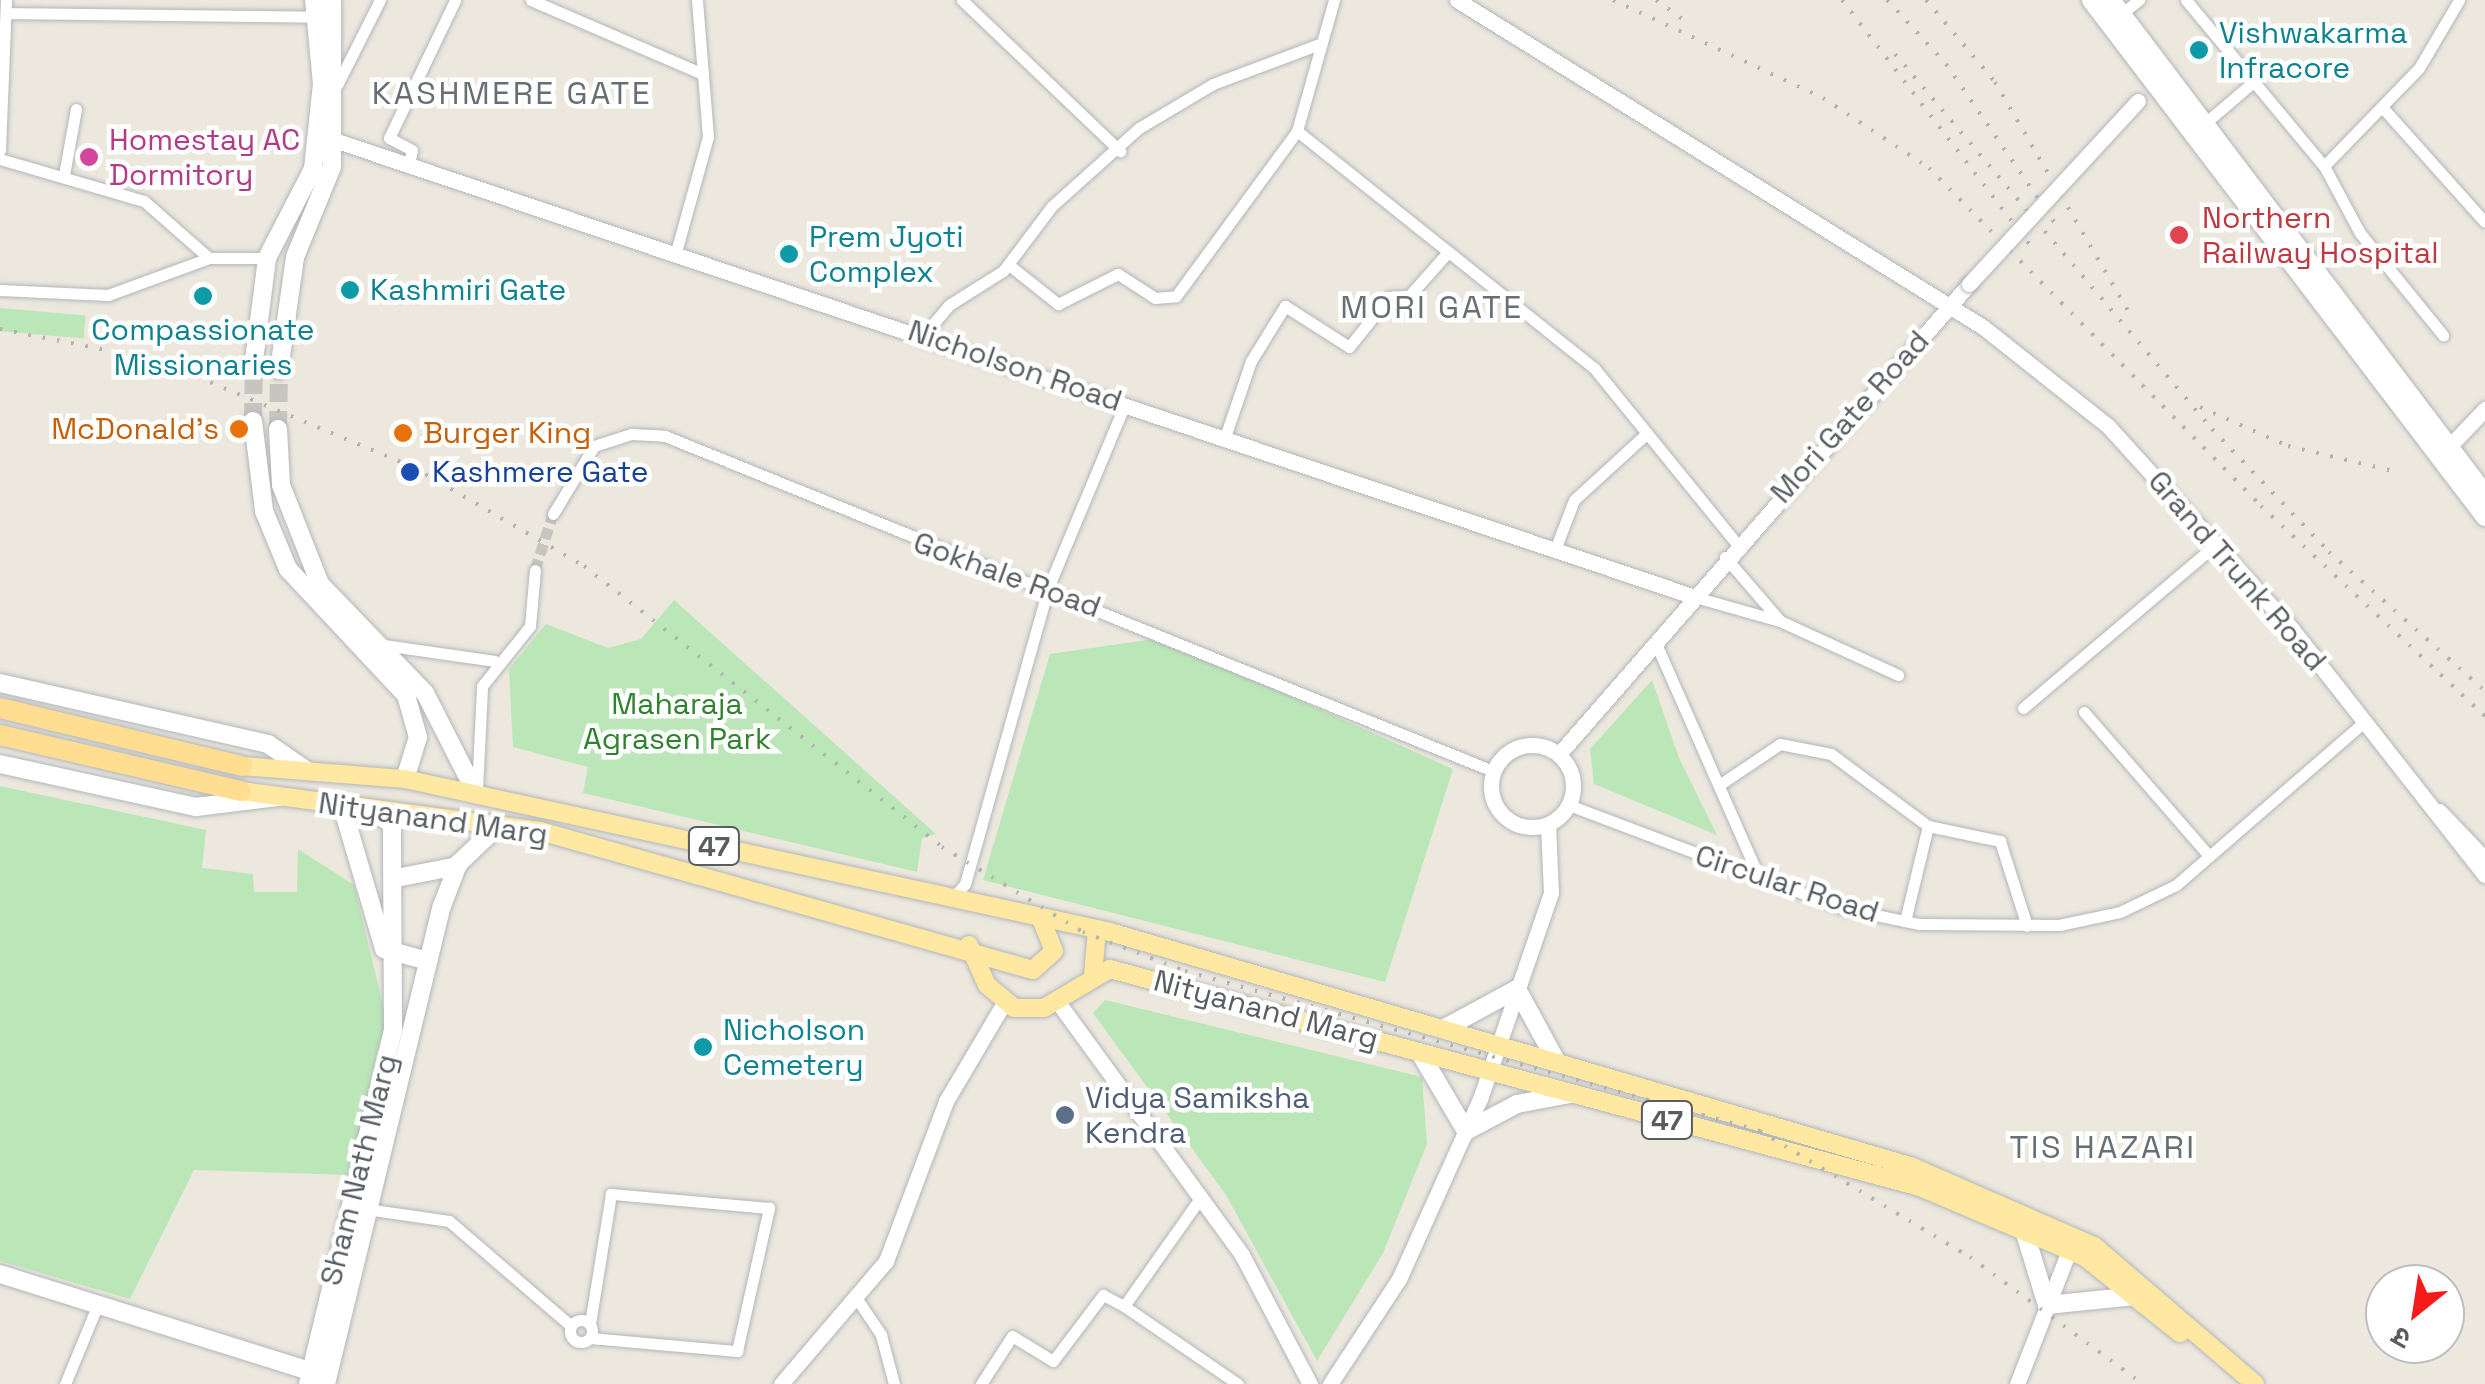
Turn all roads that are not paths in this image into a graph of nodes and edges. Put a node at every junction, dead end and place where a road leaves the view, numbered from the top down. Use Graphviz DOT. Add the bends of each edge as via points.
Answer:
graph roads {
  1 [pos="332,0"];
  2 [pos="380,0"];
  3 [pos="455,0"];
  4 [pos="531,0"];
  5 [pos="697,0"];
  6 [pos="962,0"];
  7 [pos="1334,0"];
  8 [pos="1456,0"];
  9 [pos="2091,0"];
  10 [pos="2139,0"];
  11 [pos="2186,0"];
  12 [pos="2459,0"];
  13 [pos="6,6"];
  14 [pos="2116,7"];
  15 [pos="314,8"];
  16 [pos="1322,44"];
  17 [pos="703,74"];
  18 [pos="2166,74"];
  19 [pos="2252,83"];
  20 [pos="337,85"];
  21 [pos="2145,95"];
  22 [pos="2382,107"];
  23 [pos="76,109"];
  24 [pos="2204,124"];
  25 [pos="1297,132"];
  26 [pos="334,140"];
  27 [pos="0,150"];
  28 [pos="1120,151"];
  29 [pos="2214,152"];
  30 [pos="0,159"];
  31 [pos="409,165"];
  32 [pos="2324,166"];
  33 [pos="64,175"];
  34 [pos="2485,222"];
  35 [pos="676,252"];
  36 [pos="1448,252"];
  37 [pos="209,258"];
  38 [pos="267,258"];
  39 [pos="1010,265"];
  40 [pos="0,290"];
  41 [pos="1948,306"];
  42 [pos="2444,335"];
  43 [pos="923,336"];
  44 [pos="254,360"];
  45 [pos="279,370"];
  46 [pos="1125,404"];
  47 [pos="2485,409"];
  48 [pos="253,420"];
  49 [pos="2485,422"];
  50 [pos="278,429"];
  51 [pos="1647,433"];
  52 [pos="1226,437"];
  53 [pos="2449,458"];
  54 [pos="2485,494"];
  55 [pos="553,514"];
  56 [pos="2485,517"];
  57 [pos="1737,544"];
  58 [pos="2215,544"];
  59 [pos="1556,547"];
  60 [pos="1725,558"];
  61 [pos="534,570"];
  62 [pos="1048,588"];
  63 [pos="1695,597"];
  64 [pos="1780,621"];
  65 [pos="384,644"];
  66 [pos="1657,646"];
  67 [pos="495,661"];
  68 [pos="1898,675"];
  69 [pos="0,684"];
  70 [pos="0,708"];
  71 [pos="2023,708"];
  72 [pos="2084,712"];
  73 [pos="2366,722"];
  74 [pos="0,735"];
  75 [pos="1559,754"];
  76 [pos="0,764"];
  77 [pos="242,766"];
  78 [pos="308,771"];
  79 [pos="1493,771"];
  80 [pos="405,778"];
  81 [pos="1719,785"];
  82 [pos="241,791"];
  83 [pos="477,795"];
  84 [pos="280,797"];
  85 [pos="1569,805"];
  86 [pos="2432,805"];
  87 [pos="342,806"];
  88 [pos="364,807"];
  89 [pos="1548,824"];
  90 [pos="498,825"];
  91 [pos="1928,826"];
  92 [pos="2209,856"];
  93 [pos="2485,858"];
  94 [pos="458,866"];
  95 [pos="2485,875"];
  96 [pos="396,878"];
  97 [pos="1761,882"];
  98 [pos="951,900"];
  99 [pos="1041,919"];
  100 [pos="1905,921"];
  101 [pos="2027,926"];
  102 [pos="1097,929"];
  103 [pos="969,945"];
  104 [pos="394,954"];
  105 [pos="428,961"];
  106 [pos="1214,967"];
  107 [pos="1093,975"];
  108 [pos="1518,990"];
  109 [pos="1208,992"];
  110 [pos="1057,1001"];
  111 [pos="1004,1003"];
  112 [pos="1444,1028"];
  113 [pos="1499,1043"];
  114 [pos="1420,1053"];
  115 [pos="1555,1059"];
  116 [pos="1490,1072"];
  117 [pos="1570,1094"];
  118 [pos="1466,1131"];
  119 [pos="1815,1138"];
  120 [pos="1842,1146"];
  121 [pos="1810,1158"];
  122 [pos="1837,1164"];
  123 [pos="1202,1197"];
  124 [pos="366,1209"];
  125 [pos="2023,1228"];
  126 [pos="2072,1242"];
  127 [pos="0,1274"];
  128 [pos="2135,1296"];
  129 [pos="859,1302"];
  130 [pos="98,1304"];
  131 [pos="2047,1304"];
  132 [pos="1124,1306"];
  133 [pos="590,1324"];
  134 [pos="571,1326"];
  135 [pos="590,1338"];
  136 [pos="893,1378"];
  137 [pos="318,1379"];
  138 [pos="2020,1383"];
  139 [pos="65,1384"];
  140 [pos="781,1384"];
  141 [pos="908,1384"];
  142 [pos="980,1384"];
  143 [pos="1238,1384"];
  144 [pos="1310,1384"];
  145 [pos="1330,1384"];
  146 [pos="2236,1384"];
  147 [pos="2255,1384"];
  1 -- 20 [label="main road"];
  2 -- 20 [label="street"];
  3 -- 31 [label="street" via="388,138 411,150"];
  4 -- 17 [label="street"];
  5 -- 17 [label="street"];
  6 -- 28 [label="street"];
  7 -- 16 [label="street"];
  8 -- 41 [label="street, Grand Trunk Road"];
  9 -- 21 [label="main road"];
  10 -- 14 [label="street"];
  11 -- 19 [label="street"];
  12 -- 22 [label="street" via="2424,62"];
  13 -- 15 [label="street"];
  13 -- 27 [label="street"];
  14 -- 18 [label="main road"];
  15 -- 38 [label="main road" via="322,84 313,169"];
  16 -- 25 [label="street"];
  16 -- 28 [label="street" via="1212,84 1139,128"];
  17 -- 35 [label="street" via="708,137"];
  18 -- 21 [label="street, Mori Gate Road"];
  18 -- 24 [label="main road"];
  19 -- 24 [label="street"];
  19 -- 32 [label="street"];
  20 -- 26 [label="main road"];
  21 -- 29 [label="main road"];
  21 -- 41 [label="street, Mori Gate Road, bridge"];
  22 -- 32 [label="street"];
  22 -- 34 [label="street"];
  23 -- 33 [label="street"];
  24 -- 29 [label="main road"];
  25 -- 36 [label="street"];
  25 -- 39 [label="street" via="1171,299 1118,274 1058,304"];
  26 -- 31 [label="street, Nicholson Road"];
  26 -- 45 [label="main road" via="323,204 295,257"];
  28 -- 39 [label="street" via="1052,206"];
  29 -- 53 [label="main road"];
  30 -- 33 [label="street"];
  31 -- 35 [label="street, Nicholson Road"];
  32 -- 42 [label="street" via="2360,233"];
  33 -- 37 [label="street" via="144,201"];
  35 -- 43 [label="street, Nicholson Road"];
  36 -- 51 [label="street" via="1594,368"];
  36 -- 52 [label="street" via="1409,296 1389,297 1349,347 1285,306 1251,361"];
  37 -- 38 [label="street"];
  37 -- 40 [label="street" via="108,295"];
  38 -- 44 [label="main road"];
  39 -- 43 [label="street"];
  41 -- 57 [label="street, Mori Gate Road"];
  41 -- 58 [label="street, Grand Trunk Road" via="2108,426"];
  43 -- 46 [label="street, Nicholson Road"];
  46 -- 52 [label="street, Nicholson Road"];
  46 -- 62 [label="street"];
  47 -- 53 [label="street"];
  48 -- 80 [label="main road" via="264,512 288,568 406,695 418,738"];
  49 -- 53 [label="street"];
  50 -- 65 [label="main road" via="281,486 320,584"];
  51 -- 57 [label="street"];
  51 -- 59 [label="street" via="1574,500"];
  52 -- 59 [label="street, Nicholson Road"];
  53 -- 54 [label="main road"];
  53 -- 56 [label="main road"];
  55 -- 62 [label="street, Gokhale Road" via="594,446 631,434 665,436 758,469 862,523"];
  57 -- 60 [label="street, Mori Gate Road"];
  58 -- 71 [label="street"];
  58 -- 73 [label="street, Grand Trunk Road"];
  59 -- 63 [label="street, Nicholson Road"];
  60 -- 63 [label="street, Mori Gate Road"];
  60 -- 64 [label="street"];
  61 -- 67 [label="street" via="530,626"];
  62 -- 79 [label="street, Gokhale Road"];
  62 -- 98 [label="street" via="968,874"];
  63 -- 64 [label="street"];
  63 -- 66 [label="street, Mori Gate Road"];
  64 -- 68 [label="street"];
  65 -- 67 [label="street"];
  65 -- 83 [label="main road" via="424,693"];
  66 -- 75 [label="street, Mori Gate Road"];
  66 -- 81 [label="street"];
  67 -- 83 [label="street" via="482,686"];
  69 -- 78 [label="main road, Nityanand Marg / 47" via="268,744"];
  70 -- 77 [label="highway"];
  72 -- 92 [label="street"];
  73 -- 86 [label="street, Grand Trunk Road"];
  73 -- 92 [label="street, Circular Road"];
  74 -- 82 [label="highway"];
  75 -- 79 [label="street" via="1522,746"];
  75 -- 85 [label="street" via="1573,778"];
  76 -- 84 [label="main road, Nityanand Marg / 47" via="196,807"];
  77 -- 78 [label="main road, Nityanand Marg / 47"];
  78 -- 80 [label="main road, Nityanand Marg / 47"];
  79 -- 89 [label="street" via="1504,816"];
  80 -- 83 [label="main road, Nityanand Marg / 47"];
  81 -- 91 [label="street" via="1780,744 1831,754"];
  81 -- 97 [label="street"];
  82 -- 84 [label="main road, Nityanand Marg / 47"];
  83 -- 98 [label="main road, Nityanand Marg / 47"];
  84 -- 87 [label="main road, Nityanand Marg / 47"];
  85 -- 89 [label="street"];
  85 -- 97 [label="street, Circular Road"];
  86 -- 93 [label="street"];
  86 -- 95 [label="street, Grand Trunk Road"];
  87 -- 88 [label="main road, Nityanand Marg / 47"];
  87 -- 104 [label="main road" via="377,934"];
  88 -- 90 [label="main road, Nityanand Marg / 47"];
  88 -- 96 [label="main road, Sham Nath Marg" via="392,824"];
  89 -- 108 [label="street" via="1554,878"];
  90 -- 94 [label="main road"];
  90 -- 103 [label="main road, Nityanand Marg / 47"];
  91 -- 100 [label="street"];
  91 -- 101 [label="street" via="2000,842"];
  92 -- 101 [label="street, Circular Road" via="2120,912"];
  94 -- 96 [label="main road"];
  94 -- 105 [label="main road, Sham Nath Marg"];
  96 -- 104 [label="main road, Sham Nath Marg"];
  97 -- 100 [label="street, Circular Road"];
  98 -- 99 [label="main road, Nityanand Marg / 47"];
  99 -- 102 [label="main road, Nityanand Marg / 47"];
  99 -- 103 [label="main road, Nityanand Marg" via="1054,946 1043,969"];
  100 -- 101 [label="street, Circular Road"];
  102 -- 106 [label="main road, Nityanand Marg / 47"];
  102 -- 107 [label="main road"];
  103 -- 111 [label="main road"];
  104 -- 105 [label="main road"];
  104 -- 137 [label="main road, Sham Nath Marg" via="393,1030"];
  105 -- 124 [label="main road, Sham Nath Marg"];
  106 -- 109 [label="main road"];
  106 -- 112 [label="main road, Nityanand Marg / 47"];
  107 -- 109 [label="main road, Nityanand Marg / 47" via="1110,970"];
  107 -- 110 [label="main road"];
  108 -- 112 [label="main road"];
  108 -- 113 [label="street"];
  108 -- 115 [label="main road"];
  109 -- 114 [label="main road, Nityanand Marg / 47"];
  110 -- 111 [label="main road" via="1029,1010"];
  110 -- 123 [label="street"];
  111 -- 129 [label="street" via="946,1100 886,1261"];
  112 -- 113 [label="main road, Nityanand Marg / 47"];
  113 -- 115 [label="main road, Nityanand Marg / 47"];
  113 -- 116 [label="street"];
  114 -- 116 [label="main road, Nityanand Marg / 47"];
  114 -- 118 [label="main road"];
  115 -- 119 [label="main road, Nityanand Marg / 47"];
  116 -- 117 [label="main road, Nityanand Marg / 47"];
  116 -- 118 [label="street"];
  117 -- 118 [label="main road" via="1518,1104"];
  117 -- 121 [label="main road, Nityanand Marg / 47"];
  118 -- 145 [label="street" via="1399,1278"];
  119 -- 120 [label="main road, Nityanand Marg / 47"];
  119 -- 121 [label="main road"];
  120 -- 122 [label="main road"];
  120 -- 126 [label="main road, Nityanand Marg / 47"];
  121 -- 122 [label="main road, Nityanand Marg / 47"];
  122 -- 125 [label="main road, Nityanand Marg / 47"];
  123 -- 132 [label="street"];
  123 -- 144 [label="street"];
  124 -- 134 [label="street" via="449,1221"];
  124 -- 137 [label="main road, Sham Nath Marg"];
  125 -- 126 [label="main road, Nityanand Marg / 47"];
  125 -- 131 [label="main road"];
  126 -- 128 [label="main road, Nityanand Marg / 47"];
  126 -- 131 [label="street"];
  126 -- 147 [label="main road, Nityanand Marg / 47"];
  127 -- 130 [label="main road"];
  128 -- 131 [label="main road"];
  128 -- 146 [label="main road, Nityanand Marg / 47"];
  129 -- 136 [label="street"];
  129 -- 140 [label="street"];
  130 -- 137 [label="main road"];
  130 -- 139 [label="street"];
  131 -- 138 [label="street"];
  132 -- 142 [label="street" via="1102,1296 1053,1361 1012,1336"];
  132 -- 143 [label="street"];
  133 -- 134 [label="street"];
  133 -- 135 [label="street"];
  133 -- 135 [label="street" via="611,1194 770,1208 736,1351"];
  134 -- 135 [label="street" via="577,1342"];
  136 -- 141 [label="street"];
}
